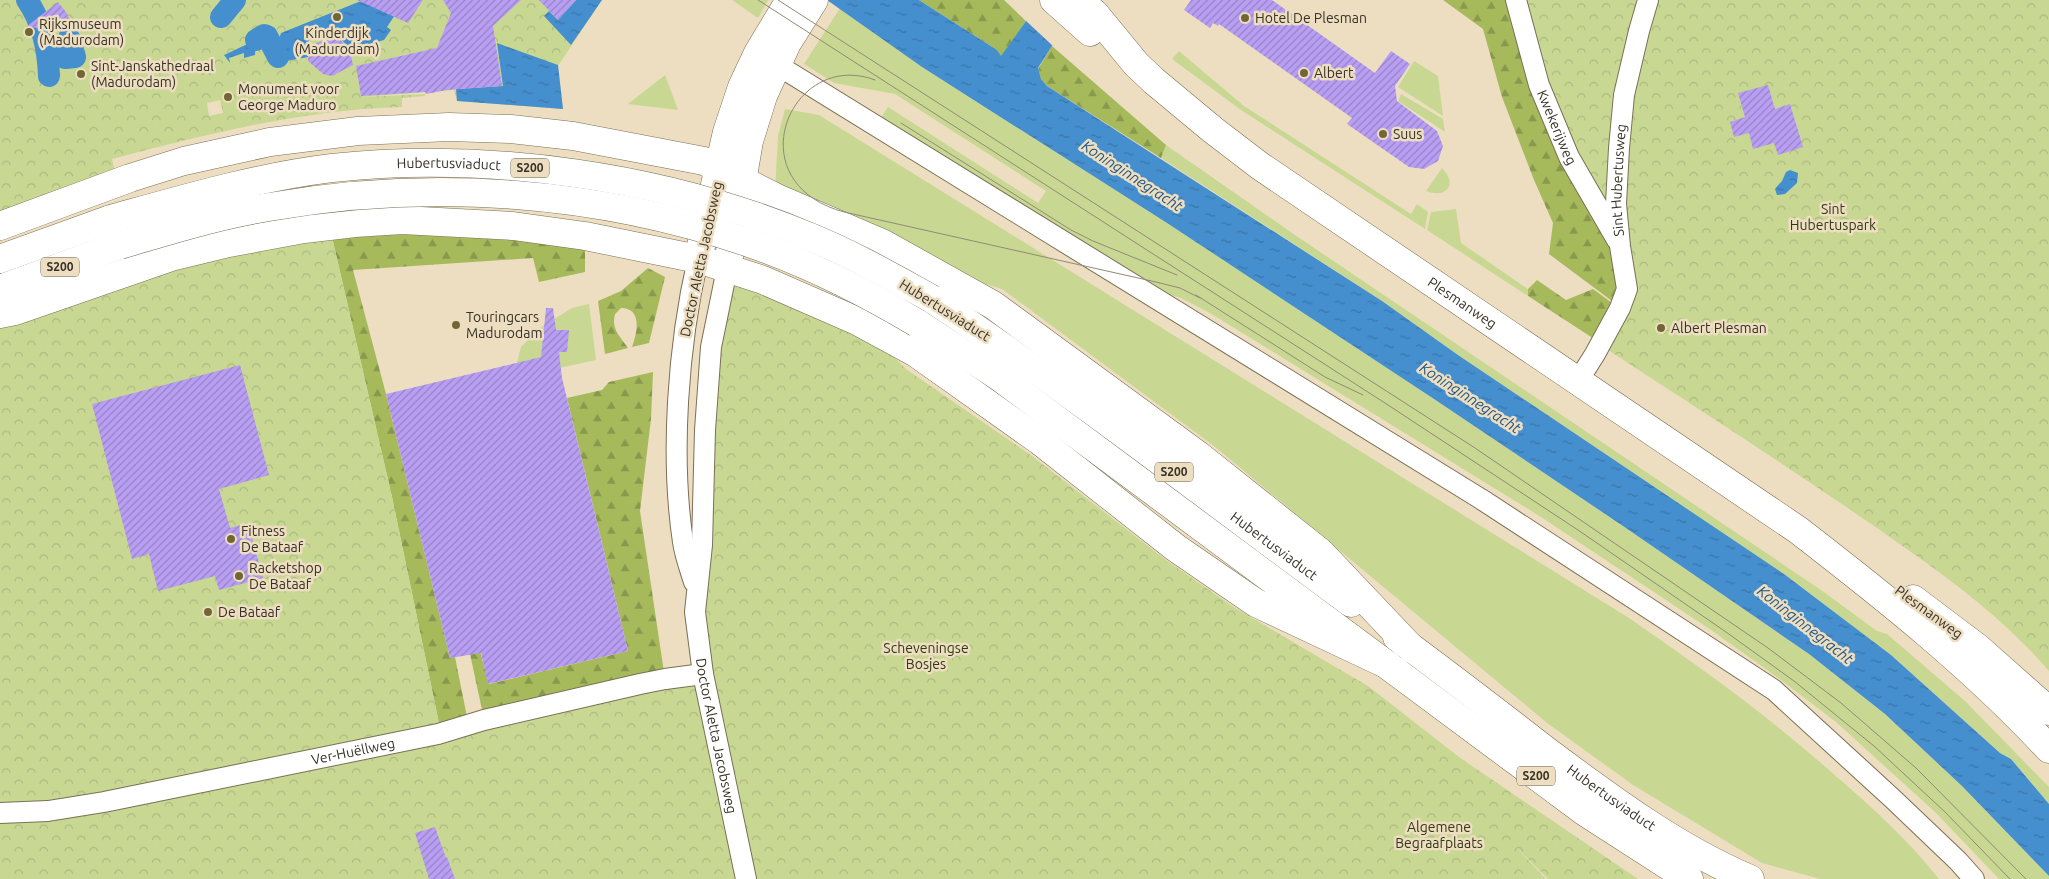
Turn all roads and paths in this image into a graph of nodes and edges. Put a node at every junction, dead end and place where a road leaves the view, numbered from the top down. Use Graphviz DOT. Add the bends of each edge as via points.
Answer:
graph roads {
  1 [pos="1054,0"];
  2 [pos="1516,0"];
  3 [pos="1648,0"];
  4 [pos="805,2"];
  5 [pos="1086,14"];
  6 [pos="767,59"];
  7 [pos="732,174"];
  8 [pos="0,226"];
  9 [pos="1620,246"];
  10 [pos="0,259"];
  11 [pos="698,259"];
  12 [pos="727,269"];
  13 [pos="0,290"];
  14 [pos="0,314"];
  15 [pos="1578,381"];
  16 [pos="1798,530"];
  17 [pos="696,592"];
  18 [pos="1412,649"];
  19 [pos="1388,666"];
  20 [pos="703,674"];
  21 [pos="2049,711"];
  22 [pos="2049,749"];
  23 [pos="0,813"];
  24 [pos="746,879"];
  25 [pos="1690,879"];
  26 [pos="1750,879"];
  27 [pos="1974,879"];
  1 -- 5 [label="main road, Plesmanweg"];
  2 -- 9 [label="street, Kwekerijweg" via="1538,85 1565,148"];
  3 -- 9 [label="street, Sint Hubertusweg" via="1624,95 1616,204"];
  4 -- 6 [label="main road, Doctor Aletta Jacobsweg" via="787,43"];
  5 -- 15 [label="main road, Plesmanweg" via="1136,64 1260,166"];
  6 -- 7 [label="main road, Doctor Aletta Jacobsweg" via="763,96 749,141"];
  6 -- 27 [label="street" via="1481,499 1774,690 1893,799"];
  7 -- 8 [label="main road" via="704,161 511,129 403,128 312,135 232,150 130,178"];
  7 -- 11 [label="main road, Doctor Aletta Jacobsweg"];
  7 -- 12 [label="main road, Doctor Aletta Jacobsweg"];
  7 -- 18 [label="main road" via="816,216 882,243 993,305 1198,455 1320,552"];
  9 -- 15 [label="street, Sint Hubertusweg" via="1627,289 1616,316"];
  10 -- 18 [label="main road, Hubertusviaduct / S200, bridge" via="111,219 196,195 331,168 451,163 519,166 652,188 763,219 810,237 932,299 1098,414"];
  11 -- 12 [label="main road"];
  11 -- 14 [label="main road" via="585,236 513,226 411,221 355,223 304,229 171,257"];
  11 -- 17 [label="street, Doctor Aletta Jacobsweg" via="682,351 677,481 683,544"];
  12 -- 17 [label="street, Doctor Aletta Jacobsweg" via="711,347 702,545"];
  12 -- 19 [label="main road" via="763,280 857,321 916,353 1040,441 1176,548 1256,603"];
  13 -- 19 [label="main road, Hubertusviaduct / S200, bridge" via="120,245 203,221 332,197 398,192 514,194 586,203 702,228 799,262 874,297 917,323 998,376"];
  15 -- 16 [label="main road, Plesmanweg"];
  16 -- 21 [label="main road, Plesmanweg" via="1857,562 1934,614 1993,660"];
  16 -- 22 [label="main road, Plesmanweg" via="1919,625"];
  17 -- 20 [label="street, Doctor Aletta Jacobsweg" via="695,612"];
  18 -- 26 [label="main road, Hubertusviaduct / S200" via="1587,781 1653,826 1698,854"];
  19 -- 25 [label="main road, Hubertusviaduct / S200" via="1585,812"];
  20 -- 23 [label="street, Ver-Huëllweg" via="665,679 484,720 438,734 123,798 48,811"];
  20 -- 24 [label="street, Doctor Aletta Jacobsweg"];
}
